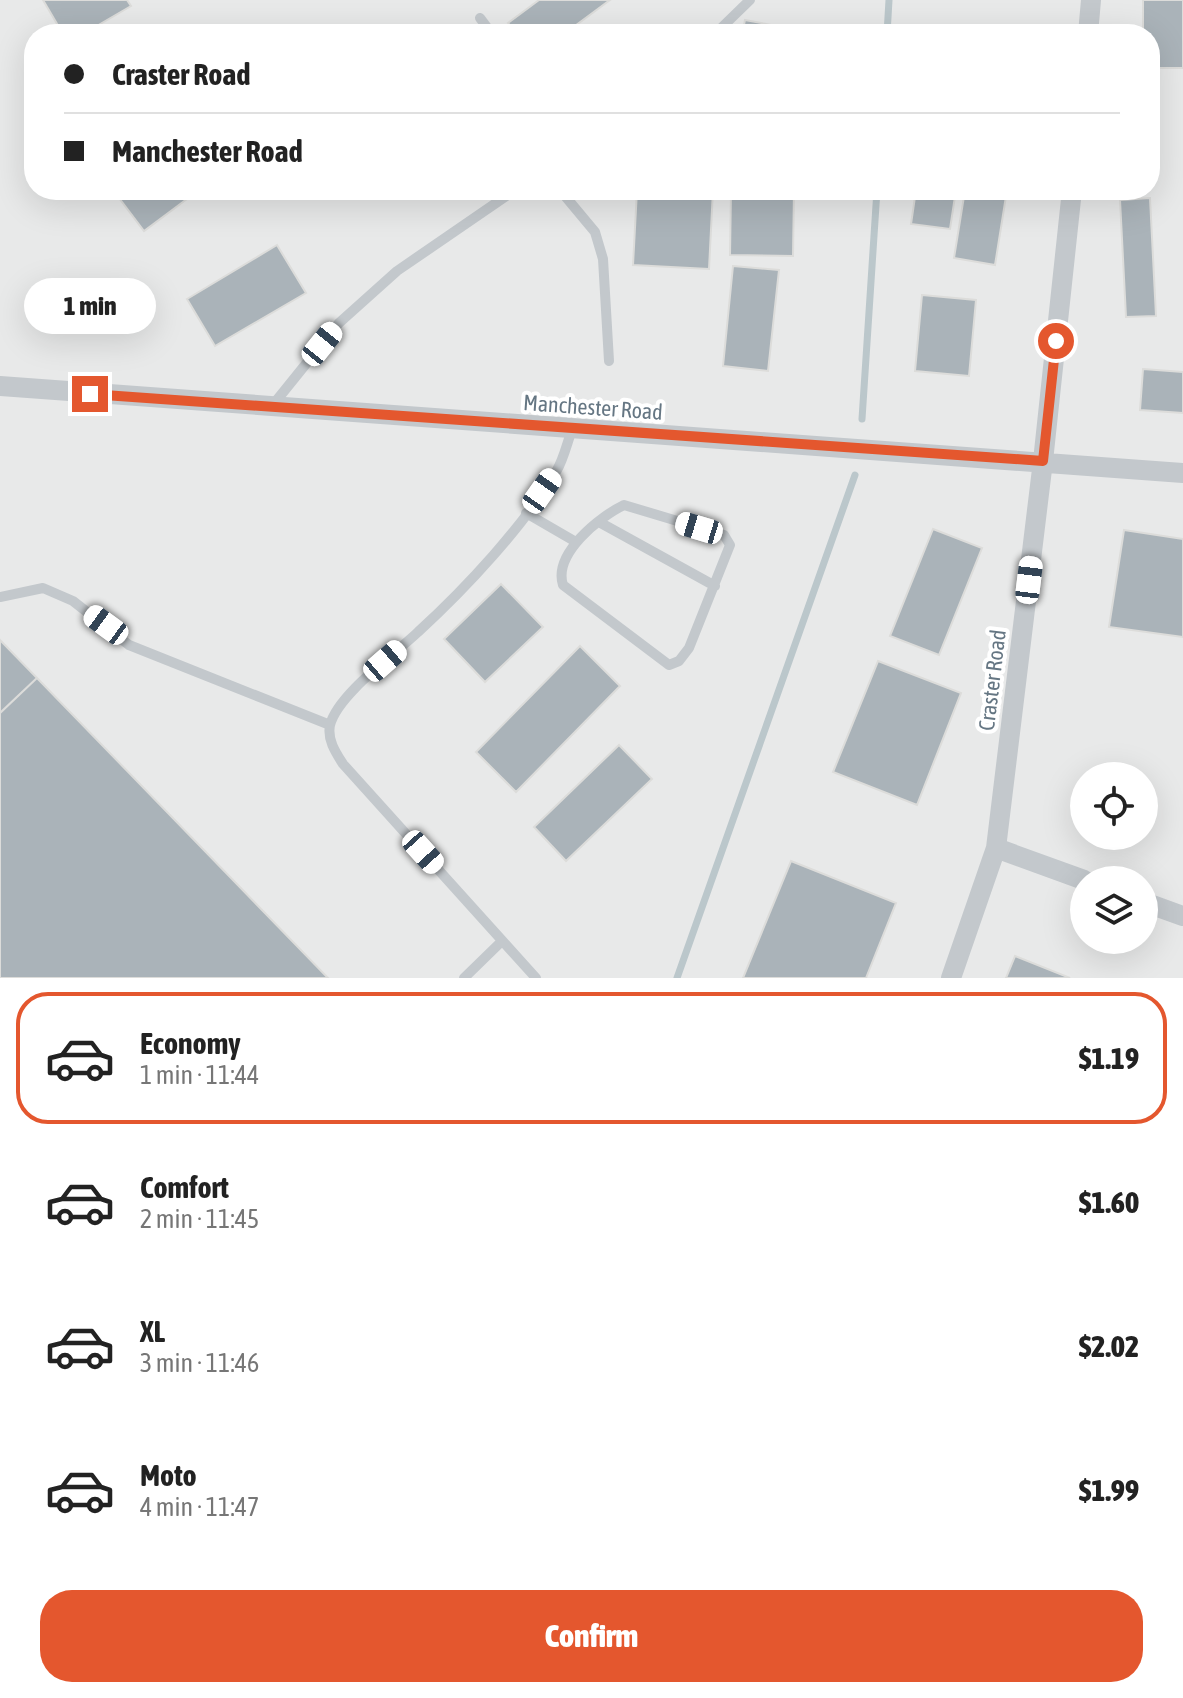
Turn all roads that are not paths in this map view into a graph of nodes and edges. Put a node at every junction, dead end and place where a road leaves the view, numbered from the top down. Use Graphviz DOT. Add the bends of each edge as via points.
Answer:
graph roads {
  1 [pos="750,0"];
  2 [pos="1091,0"];
  3 [pos="480,18"];
  4 [pos="484,24"];
  5 [pos="725,24"];
  6 [pos="1089,24"];
  7 [pos="500,200"];
  8 [pos="568,200"];
  9 [pos="1071,200"];
  10 [pos="609,361"];
  11 [pos="0,386"];
  12 [pos="271,408"];
  13 [pos="572,430"];
  14 [pos="1043,461"];
  15 [pos="1183,473"];
  16 [pos="526,513"];
  17 [pos="599,522"];
  18 [pos="576,542"];
  19 [pos="715,586"];
  20 [pos="0,597"];
  21 [pos="330,725"];
  22 [pos="996,848"];
  23 [pos="1070,875"];
  24 [pos="1158,907"];
  25 [pos="1183,916"];
  26 [pos="502,941"];
  27 [pos="464,978"];
  28 [pos="536,978"];
  29 [pos="951,978"];
  1 -- 5 [label="lane"];
  2 -- 6 [label="street"];
  3 -- 4 [label="lane"];
  7 -- 12 [label="lane" via="397,271 339,323"];
  8 -- 10 [label="lane" via="595,232 603,259"];
  9 -- 14 [label="street, Craster Road"];
  11 -- 12 [label="street, Manchester Road"];
  12 -- 13 [label="street, Manchester Road"];
  13 -- 14 [label="street, Manchester Road"];
  13 -- 16 [label="lane" via="557,469"];
  14 -- 15 [label="street, Manchester Road"];
  14 -- 22 [label="street, Craster Road"];
  16 -- 18 [label="lane"];
  16 -- 21 [label="lane" via="456,594 368,676"];
  17 -- 18 [label="lane"];
  17 -- 19 [label="lane"];
  17 -- 19 [label="lane" via="624,505 724,535 730,550"];
  18 -- 19 [label="lane" via="561,571 563,585 669,665 689,648"];
  20 -- 21 [label="lane" via="43,588 73,601 129,645"];
  21 -- 26 [label="lane" via="331,746 343,764"];
  22 -- 23 [label="street"];
  22 -- 29 [label="street, Craster Road"];
  24 -- 25 [label="street"];
  26 -- 27 [label="lane"];
  26 -- 28 [label="lane"];
}
